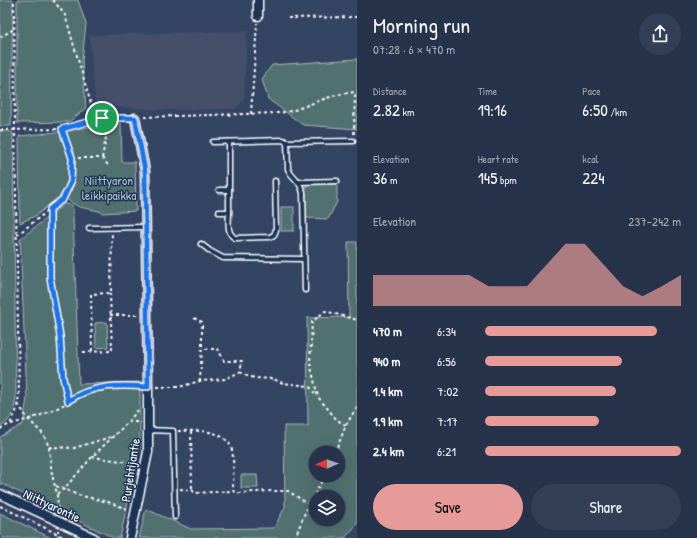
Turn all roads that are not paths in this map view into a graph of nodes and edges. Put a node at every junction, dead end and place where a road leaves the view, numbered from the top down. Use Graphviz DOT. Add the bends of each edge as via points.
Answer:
graph roads {
  1 [pos="258,0"];
  2 [pos="258,16"];
  3 [pos="135,118"];
  4 [pos="353,141"];
  5 [pos="213,142"];
  6 [pos="229,142"];
  7 [pos="287,142"];
  8 [pos="275,181"];
  9 [pos="337,181"];
  10 [pos="299,182"];
  11 [pos="219,190"];
  12 [pos="229,190"];
  13 [pos="219,212"];
  14 [pos="229,212"];
  15 [pos="146,227"];
  16 [pos="89,228"];
  17 [pos="201,244"];
  18 [pos="304,259"];
  19 [pos="304,290"];
  20 [pos="148,430"];
  21 [pos="0,494"];
  22 [pos="176,517"];
  23 [pos="94,538"];
  24 [pos="130,538"];
  1 -- 2 [label="street"];
  3 -- 15 [label="street, Purjehtijantie" via="145,171"];
  4 -- 7 [label="lane"];
  5 -- 6 [label="lane"];
  6 -- 7 [label="lane"];
  6 -- 12 [label="lane"];
  7 -- 10 [label="lane" via="288,169"];
  8 -- 14 [label="lane" via="274,235 235,238 229,233"];
  9 -- 10 [label="lane"];
  10 -- 18 [label="lane" via="303,193"];
  11 -- 12 [label="lane"];
  12 -- 14 [label="lane"];
  13 -- 14 [label="lane"];
  15 -- 16 [label="lane"];
  15 -- 20 [label="street, Purjehtijantie"];
  17 -- 18 [label="lane" via="223,258"];
  18 -- 19 [label="lane"];
  20 -- 22 [label="lane" via="173,431"];
  20 -- 24 [label="street, Purjehtijantie" via="146,465"];
  21 -- 23 [label="street, Niittyarontie"];
}
